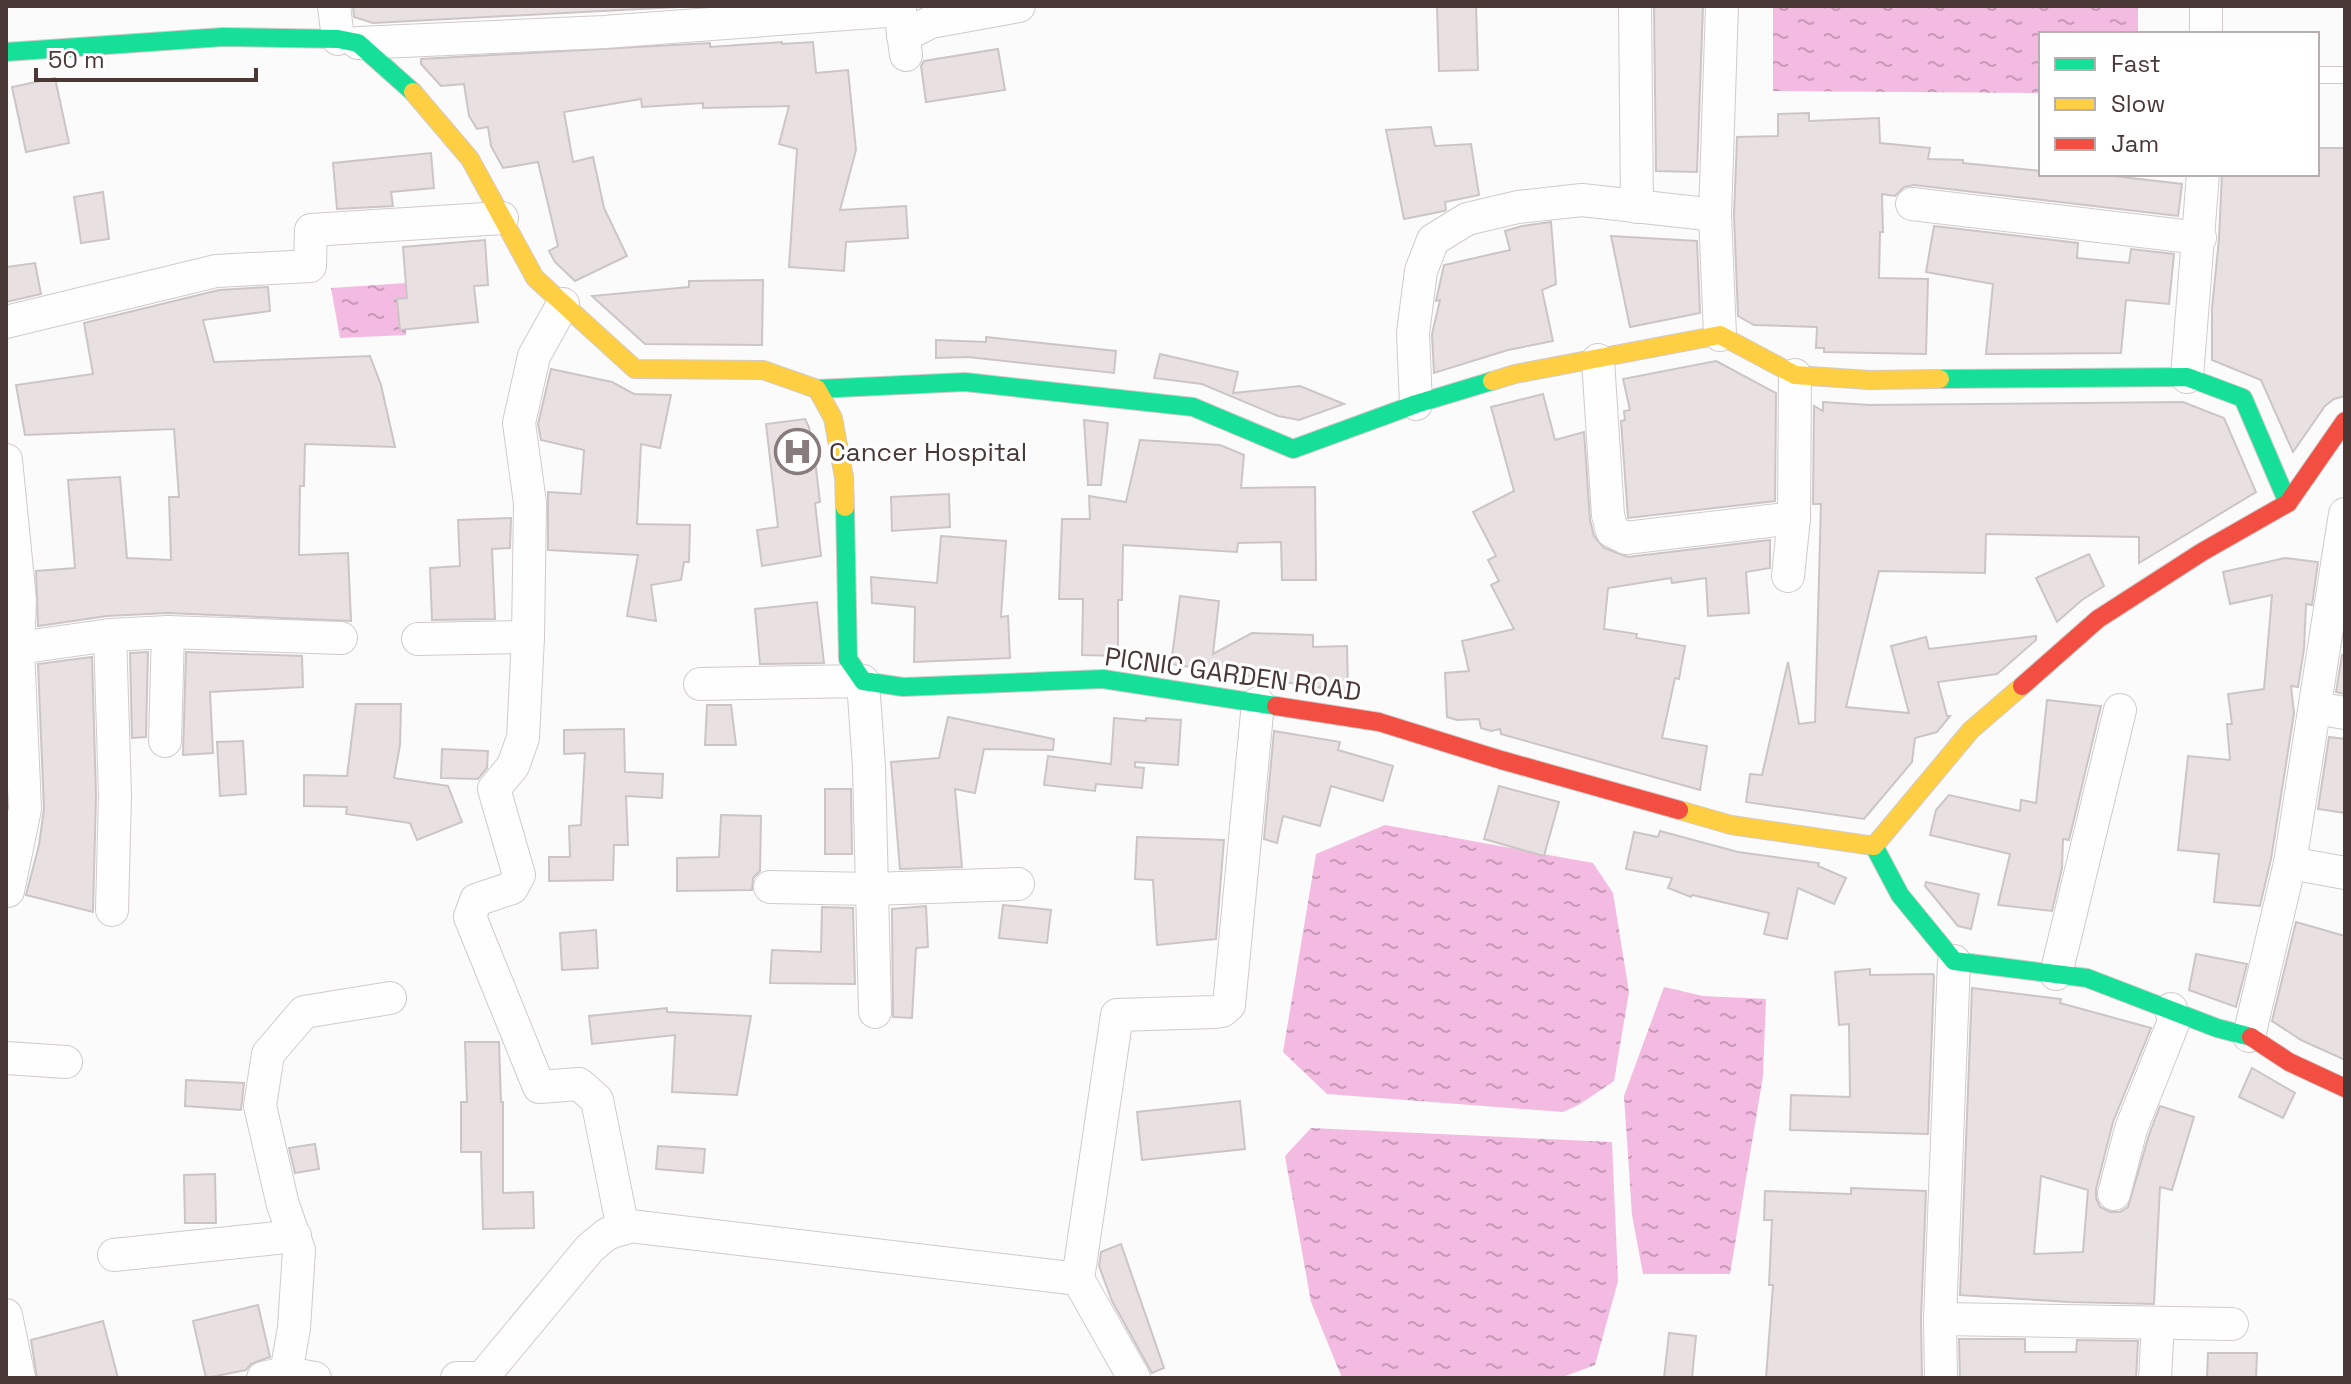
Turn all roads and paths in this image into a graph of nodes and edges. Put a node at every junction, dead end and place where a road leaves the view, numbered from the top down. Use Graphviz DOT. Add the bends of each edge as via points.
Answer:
graph roads {
  1 [pos="334,6"];
  2 [pos="1019,6"];
  3 [pos="1635,6"];
  4 [pos="1722,6"];
  5 [pos="2206,6"];
  6 [pos="908,27"];
  7 [pos="2206,32"];
  8 [pos="348,41"];
  9 [pos="6,52"];
  10 [pos="2319,75"];
  11 [pos="2345,75"];
  12 [pos="2203,176"];
  13 [pos="1912,204"];
  14 [pos="1637,207"];
  15 [pos="1715,215"];
  16 [pos="502,218"];
  17 [pos="2200,238"];
  18 [pos="563,304"];
  19 [pos="6,322"];
  20 [pos="1720,335"];
  21 [pos="1598,360"];
  22 [pos="1795,375"];
  23 [pos="2187,377"];
  24 [pos="817,389"];
  25 [pos="1416,404"];
  26 [pos="2345,421"];
  27 [pos="6,460"];
  28 [pos="2288,503"];
  29 [pos="2345,514"];
  30 [pos="1794,518"];
  31 [pos="1788,576"];
  32 [pos="2338,617"];
  33 [pos="168,632"];
  34 [pos="110,635"];
  35 [pos="528,637"];
  36 [pos="341,638"];
  37 [pos="418,639"];
  38 [pos="12,649"];
  39 [pos="863,681"];
  40 [pos="700,684"];
  41 [pos="1258,703"];
  42 [pos="2120,710"];
  43 [pos="2330,711"];
  44 [pos="165,741"];
  45 [pos="1874,846"];
  46 [pos="2290,863"];
  47 [pos="2345,873"];
  48 [pos="1018,884"];
  49 [pos="770,887"];
  50 [pos="872,889"];
  51 [pos="8,891"];
  52 [pos="112,910"];
  53 [pos="1954,961"];
  54 [pos="2056,974"];
  55 [pos="390,998"];
  56 [pos="2171,1009"];
  57 [pos="875,1012"];
  58 [pos="2249,1036"];
  59 [pos="6,1058"];
  60 [pos="66,1062"];
  61 [pos="2345,1088"];
  62 [pos="2114,1194"];
  63 [pos="623,1229"];
  64 [pos="295,1236"];
  65 [pos="114,1255"];
  66 [pos="1078,1279"];
  67 [pos="6,1315"];
  68 [pos="1940,1319"];
  69 [pos="2158,1323"];
  70 [pos="2232,1324"];
  71 [pos="288,1376"];
  72 [pos="19,1378"];
  73 [pos="457,1378"];
  74 [pos="1134,1378"];
  75 [pos="1941,1378"];
  76 [pos="2155,1378"];
  1 -- 8 [label="street"];
  2 -- 6 [label="street"];
  3 -- 14 [label="street"];
  4 -- 15 [label="street"];
  5 -- 7 [label="street"];
  6 -- 8 [label="street"];
  8 -- 9 [label="main road" via="223,37"];
  8 -- 16 [label="main road" via="406,84 470,159"];
  10 -- 11 [label="lane"];
  12 -- 17 [label="street"];
  13 -- 17 [label="street"];
  14 -- 15 [label="street"];
  14 -- 25 [label="street" via="1582,200 1518,207 1467,219 1433,240 1421,271 1413,333"];
  15 -- 20 [label="street"];
  16 -- 18 [label="main road" via="535,278"];
  16 -- 19 [label="street" via="311,230 310,266 216,271"];
  17 -- 23 [label="street"];
  18 -- 24 [label="main road" via="635,369 763,370"];
  18 -- 35 [label="street" via="534,356 519,423 530,503"];
  20 -- 21 [label="main road"];
  20 -- 22 [label="main road"];
  21 -- 25 [label="main road" via="1515,374"];
  21 -- 30 [label="street" via="1612,531 1626,538"];
  22 -- 23 [label="main road" via="1869,380"];
  22 -- 30 [label="street"];
  23 -- 28 [label="main road" via="2243,398"];
  24 -- 25 [label="main road" via="965,382 1193,407 1293,449"];
  24 -- 39 [label="main road" via="833,418 844,477 848,659"];
  26 -- 28 [label="main road"];
  27 -- 38 [label="street" via="20,600"];
  28 -- 45 [label="main road" via="2098,619 1971,730"];
  29 -- 32 [label="street"];
  30 -- 31 [label="street"];
  32 -- 43 [label="street"];
  33 -- 34 [label="street"];
  33 -- 36 [label="street"];
  33 -- 44 [label="street"];
  34 -- 38 [label="street"];
  34 -- 52 [label="street"];
  35 -- 37 [label="street"];
  35 -- 63 [label="street" via="523,738 513,766 494,789 519,875 512,888 476,900 470,917 539,1087 579,1084 597,1100"];
  38 -- 51 [label="street" via="25,809"];
  39 -- 40 [label="street"];
  39 -- 41 [label="main road, PICNIC GARDEN ROAD" via="903,687 1103,679"];
  39 -- 50 [label="street"];
  41 -- 45 [label="main road, PICNIC GARDEN ROAD" via="1379,722 1731,825"];
  41 -- 66 [label="street" via="1229,1005 1215,1012 1117,1015"];
  42 -- 54 [label="street"];
  43 -- 46 [label="street"];
  45 -- 53 [label="main road" via="1900,895"];
  46 -- 47 [label="street"];
  46 -- 58 [label="street"];
  48 -- 50 [label="street"];
  49 -- 50 [label="street"];
  50 -- 57 [label="street"];
  53 -- 54 [label="main road"];
  53 -- 68 [label="street"];
  54 -- 56 [label="main road" via="2087,978"];
  55 -- 64 [label="street" via="304,1012 268,1054 260,1106"];
  56 -- 58 [label="main road"];
  56 -- 62 [label="street" via="2174,1021 2131,1129"];
  58 -- 61 [label="main road"];
  59 -- 60 [label="street"];
  63 -- 66 [label="street"];
  63 -- 73 [label="street" via="590,1248 482,1378"];
  64 -- 65 [label="street"];
  64 -- 71 [label="street" via="299,1250"];
  66 -- 74 [label="street"];
  67 -- 72 [label="street"];
  68 -- 69 [label="street"];
  68 -- 75 [label="street"];
  69 -- 70 [label="street"];
  69 -- 76 [label="street"];
}
